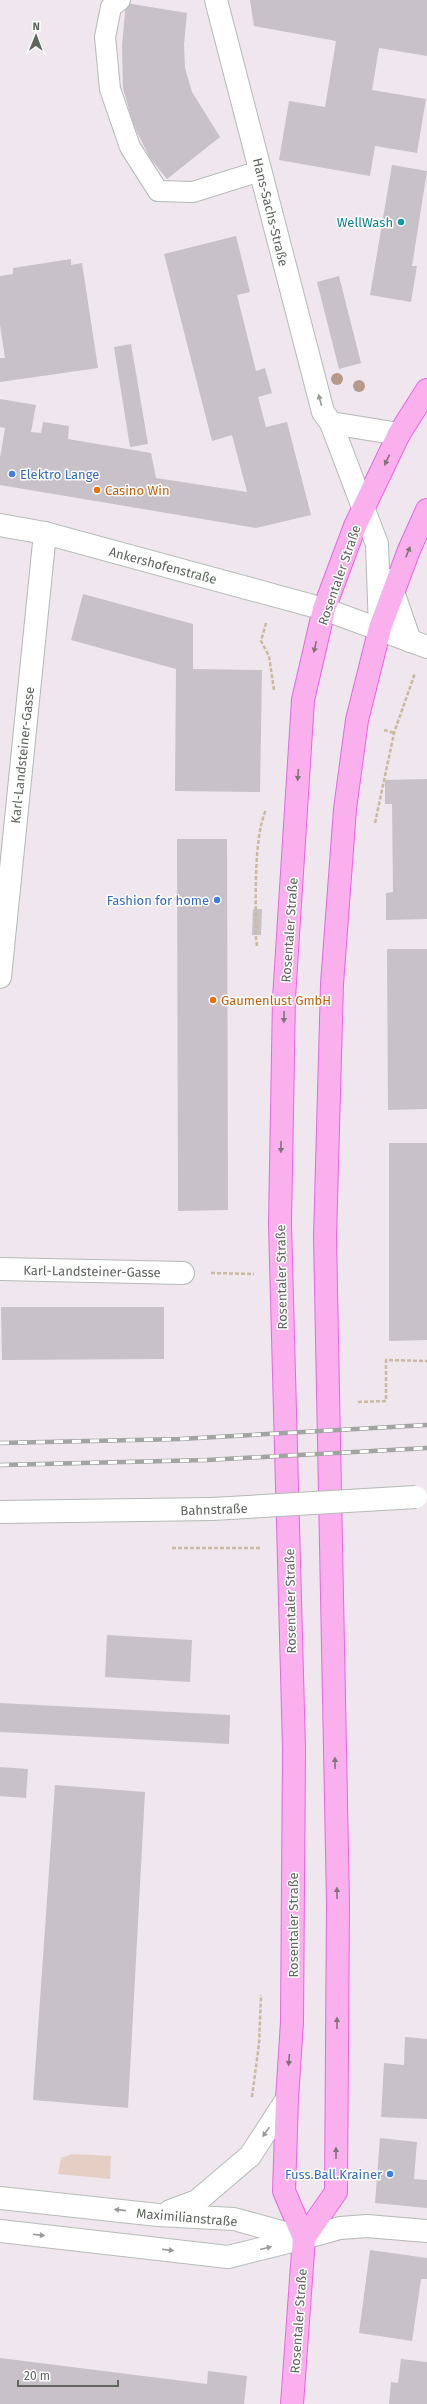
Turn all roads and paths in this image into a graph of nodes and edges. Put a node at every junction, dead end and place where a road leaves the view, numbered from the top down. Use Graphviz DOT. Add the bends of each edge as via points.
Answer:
graph roads {
  1 [pos="120,0"];
  2 [pos="216,0"];
  3 [pos="260,170"];
  4 [pos="427,390"];
  5 [pos="331,423"];
  6 [pos="399,434"];
  7 [pos="363,510"];
  8 [pos="427,510"];
  9 [pos="0,525"];
  10 [pos="45,533"];
  11 [pos="377,544"];
  12 [pos="393,592"];
  13 [pos="324,609"];
  14 [pos="380,628"];
  15 [pos="421,645"];
  16 [pos="374,825"];
  17 [pos="1,953"];
  18 [pos="0,977"];
  19 [pos="0,1269"];
  20 [pos="183,1273"];
  21 [pos="256,1274"];
  22 [pos="427,1361"];
  23 [pos="355,1409"];
  24 [pos="422,1497"];
  25 [pos="0,1512"];
  26 [pos="172,1548"];
  27 [pos="260,1548"];
  28 [pos="287,2099"];
  29 [pos="0,2198"];
  30 [pos="158,2215"];
  31 [pos="0,2231"];
  32 [pos="427,2231"];
  33 [pos="304,2238"];
  34 [pos="292,2404"];
  1 -- 3 [label="lane" via="111,7 105,37 110,89 130,147 158,191 193,192"];
  2 -- 3 [label="street, Hans-Sachs-Straße"];
  5 -- 3 [label="street, Hans-Sachs-Straße, one-way" via="324,412"];
  4 -- 6 [label="main road, Rosentaler Straße"];
  5 -- 6 [label="street"];
  5 -- 7 [label="street, Hans-Sachs-Straße"];
  6 -- 7 [label="main road, Rosentaler Straße, one-way"];
  7 -- 11 [label="street, Hans-Sachs-Straße"];
  7 -- 13 [label="main road, Rosentaler Straße"];
  12 -- 8 [label="main road, one-way" via="408,550"];
  9 -- 10 [label="street, Ankershofenstraße"];
  10 -- 13 [label="street, Ankershofenstraße"];
  10 -- 17 [label="street, Karl-Landsteiner-Gasse"];
  11 -- 12 [label="street"];
  11 -- 14 [label="street, Hans-Sachs-Straße"];
  12 -- 14 [label="main road"];
  12 -- 15 [label="street"];
  13 -- 14 [label="street, Ankershofenstraße"];
  13 -- 28 [label="main road, Rosentaler Straße, one-way" via="303,700 284,1006 280,1224 294,1749 292,2022"];
  14 -- 15 [label="street, Ankershofenstraße"];
  33 -- 14 [label="main road, one-way" via="336,2192 338,1903 325,1221 332,984 345,809 357,720"];
  15 -- 16 [label="path" via="394,734"];
  17 -- 18 [label="street, Karl-Landsteiner-Gasse"];
  19 -- 20 [label="street, Karl-Landsteiner-Gasse"];
  20 -- 21 [label="path"];
  22 -- 23 [label="path" via="386,1360 386,1402 355,1402"];
  24 -- 25 [label="street, Bahnstraße, bridge" via="212,1509"];
  26 -- 27 [label="path"];
  28 -- 30 [label="street, one-way" via="250,2156 230,2174 197,2202"];
  28 -- 33 [label="main road, Rosentaler Straße" via="284,2191"];
  30 -- 29 [label="street, Maximilianstraße, one-way"];
  30 -- 33 [label="street, Maximilianstraße" via="234,2219"];
  31 -- 33 [label="street, one-way" via="228,2257"];
  32 -- 33 [label="street" via="367,2226 340,2228"];
  33 -- 34 [label="main road, Rosentaler Straße"];
}
